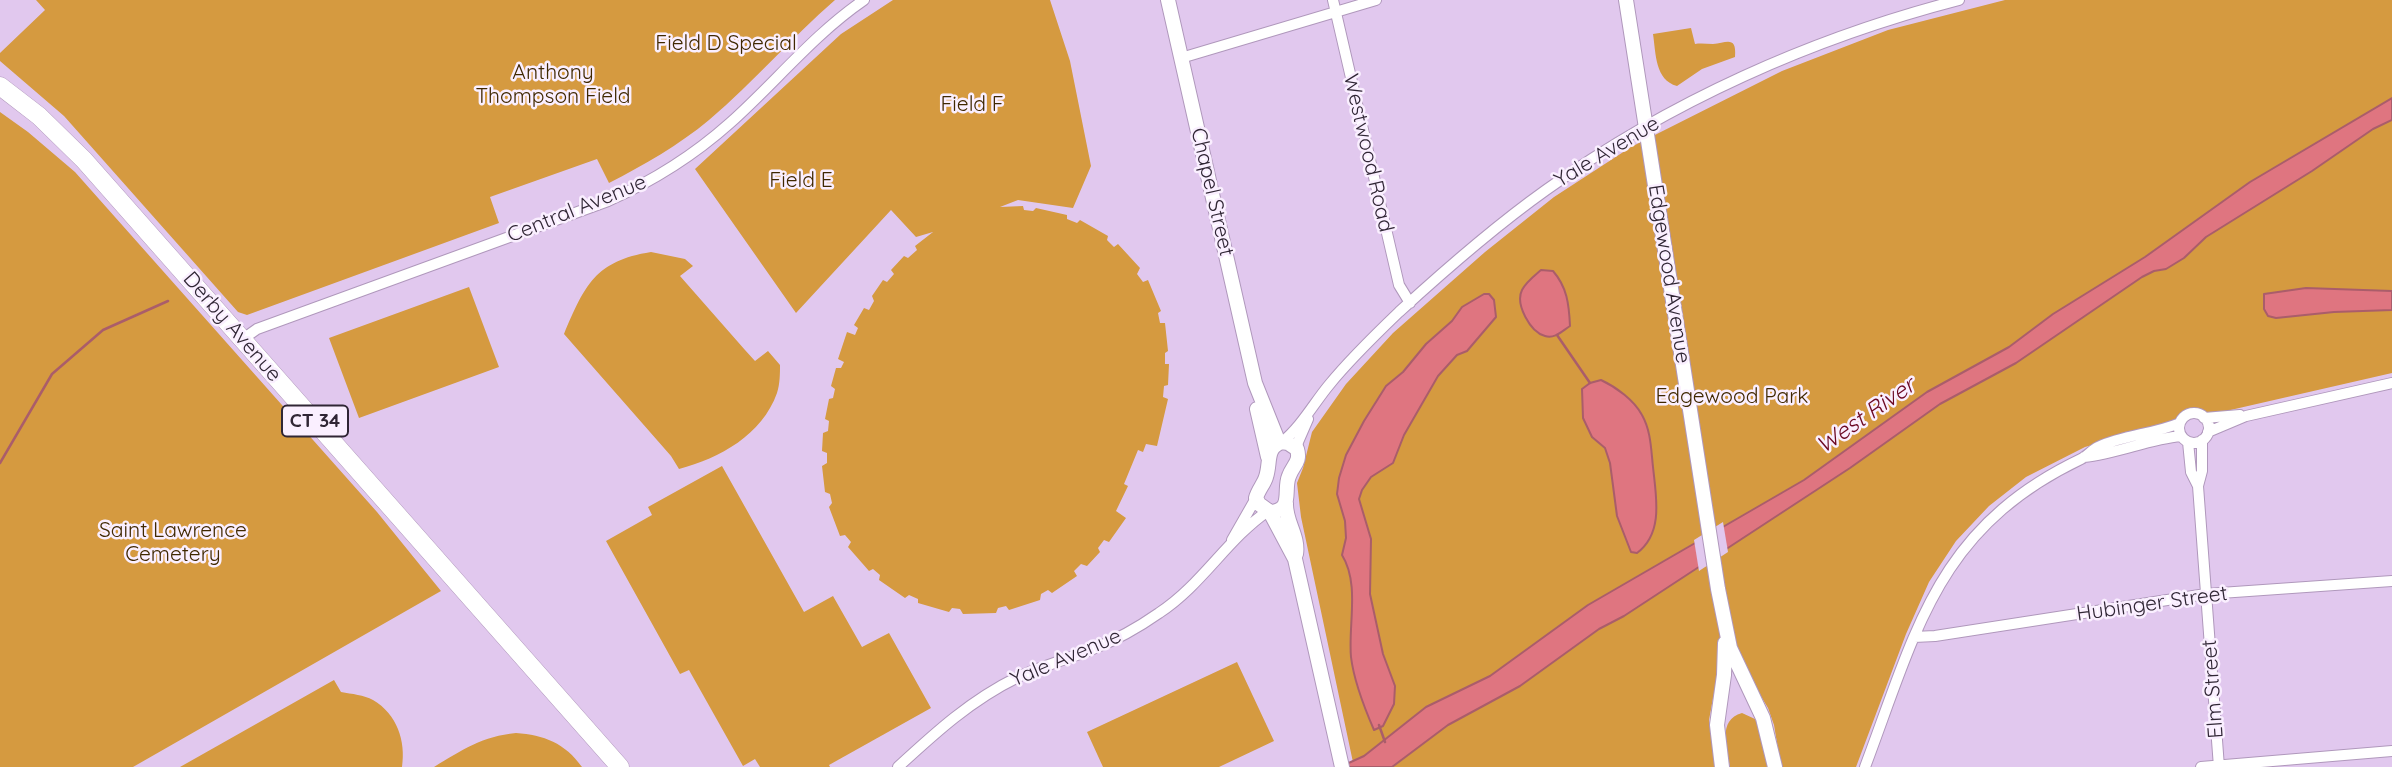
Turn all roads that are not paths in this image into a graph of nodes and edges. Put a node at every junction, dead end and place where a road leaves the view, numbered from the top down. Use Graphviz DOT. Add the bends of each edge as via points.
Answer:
graph roads {
  1 [pos="864,0"];
  2 [pos="1168,0"];
  3 [pos="1333,0"];
  4 [pos="1376,0"];
  5 [pos="1626,0"];
  6 [pos="1959,0"];
  7 [pos="1336,12"];
  8 [pos="1181,58"];
  9 [pos="0,86"];
  10 [pos="1647,126"];
  11 [pos="1410,303"];
  12 [pos="243,340"];
  13 [pos="1255,383"];
  14 [pos="2392,383"];
  15 [pos="1317,400"];
  16 [pos="2246,416"];
  17 [pos="2204,418"];
  18 [pos="2180,423"];
  19 [pos="2205,436"];
  20 [pos="2185,439"];
  21 [pos="1281,443"];
  22 [pos="1297,449"];
  23 [pos="1268,457"];
  24 [pos="2084,457"];
  25 [pos="2198,486"];
  26 [pos="1256,498"];
  27 [pos="1286,503"];
  28 [pos="1269,511"];
  29 [pos="1229,546"];
  30 [pos="1295,558"];
  31 [pos="2392,581"];
  32 [pos="1718,589"];
  33 [pos="2206,594"];
  34 [pos="1914,637"];
  35 [pos="2392,751"];
  36 [pos="1341,763"];
  37 [pos="2219,766"];
  38 [pos="620,767"];
  39 [pos="898,767"];
  40 [pos="1722,767"];
  41 [pos="1775,767"];
  42 [pos="1865,767"];
  43 [pos="2201,767"];
  1 -- 12 [label="street, Central Avenue" via="815,40 731,123 637,188 257,328"];
  2 -- 8 [label="street, Chapel Street"];
  3 -- 7 [label="street, Westwood Road"];
  4 -- 7 [label="street"];
  5 -- 10 [label="street, Edgewood Avenue"];
  6 -- 10 [label="street, Yale Avenue" via="1873,24 1791,55"];
  7 -- 8 [label="street"];
  7 -- 11 [label="street, Westwood Road" via="1399,285"];
  8 -- 13 [label="street, Chapel Street"];
  9 -- 12 [label="highway, Derby Avenue / CT 34" via="84,160"];
  10 -- 11 [label="street, Yale Avenue" via="1522,207"];
  10 -- 32 [label="street, Edgewood Avenue"];
  11 -- 15 [label="street, Yale Avenue"];
  12 -- 38 [label="highway, Derby Avenue / CT 34"];
  13 -- 21 [label="street, Chapel Street"];
  13 -- 23 [label="street, Chapel Street"];
  14 -- 16 [label="street"];
  15 -- 21 [label="street, Yale Avenue"];
  15 -- 22 [label="street, Yale Avenue"];
  16 -- 17 [label="street"];
  16 -- 19 [label="street"];
  17 -- 18 [label="street" via="2187,415"];
  17 -- 19 [label="street" via="2208,425"];
  18 -- 20 [label="street"];
  18 -- 24 [label="street" via="2096,448"];
  19 -- 20 [label="street" via="2195,443"];
  19 -- 25 [label="street, Elm Street"];
  20 -- 24 [label="street" via="2163,438"];
  20 -- 25 [label="street, Elm Street"];
  21 -- 22 [label="street"];
  21 -- 23 [label="street"];
  22 -- 27 [label="street"];
  23 -- 26 [label="street" via="1268,472"];
  24 -- 34 [label="street" via="2030,486 1980,528 1935,589"];
  25 -- 33 [label="street, Elm Street"];
  26 -- 28 [label="street"];
  26 -- 29 [label="street, Yale Avenue"];
  27 -- 28 [label="street" via="1280,510"];
  27 -- 30 [label="street" via="1297,545"];
  28 -- 29 [label="street, Yale Avenue"];
  28 -- 30 [label="street"];
  29 -- 39 [label="street, Yale Avenue" via="1198,581 1160,613 1116,639 992,690 940,728"];
  30 -- 36 [label="street"];
  31 -- 33 [label="street, Hubinger Street"];
  32 -- 40 [label="street, Edgewood Avenue" via="1726,660 1717,725"];
  32 -- 41 [label="street, Edgewood Avenue" via="1730,648 1763,718"];
  33 -- 34 [label="street, Hubinger Street"];
  33 -- 37 [label="street, Elm Street"];
  34 -- 42 [label="street"];
  35 -- 37 [label="street"];
  37 -- 43 [label="street"];
}
